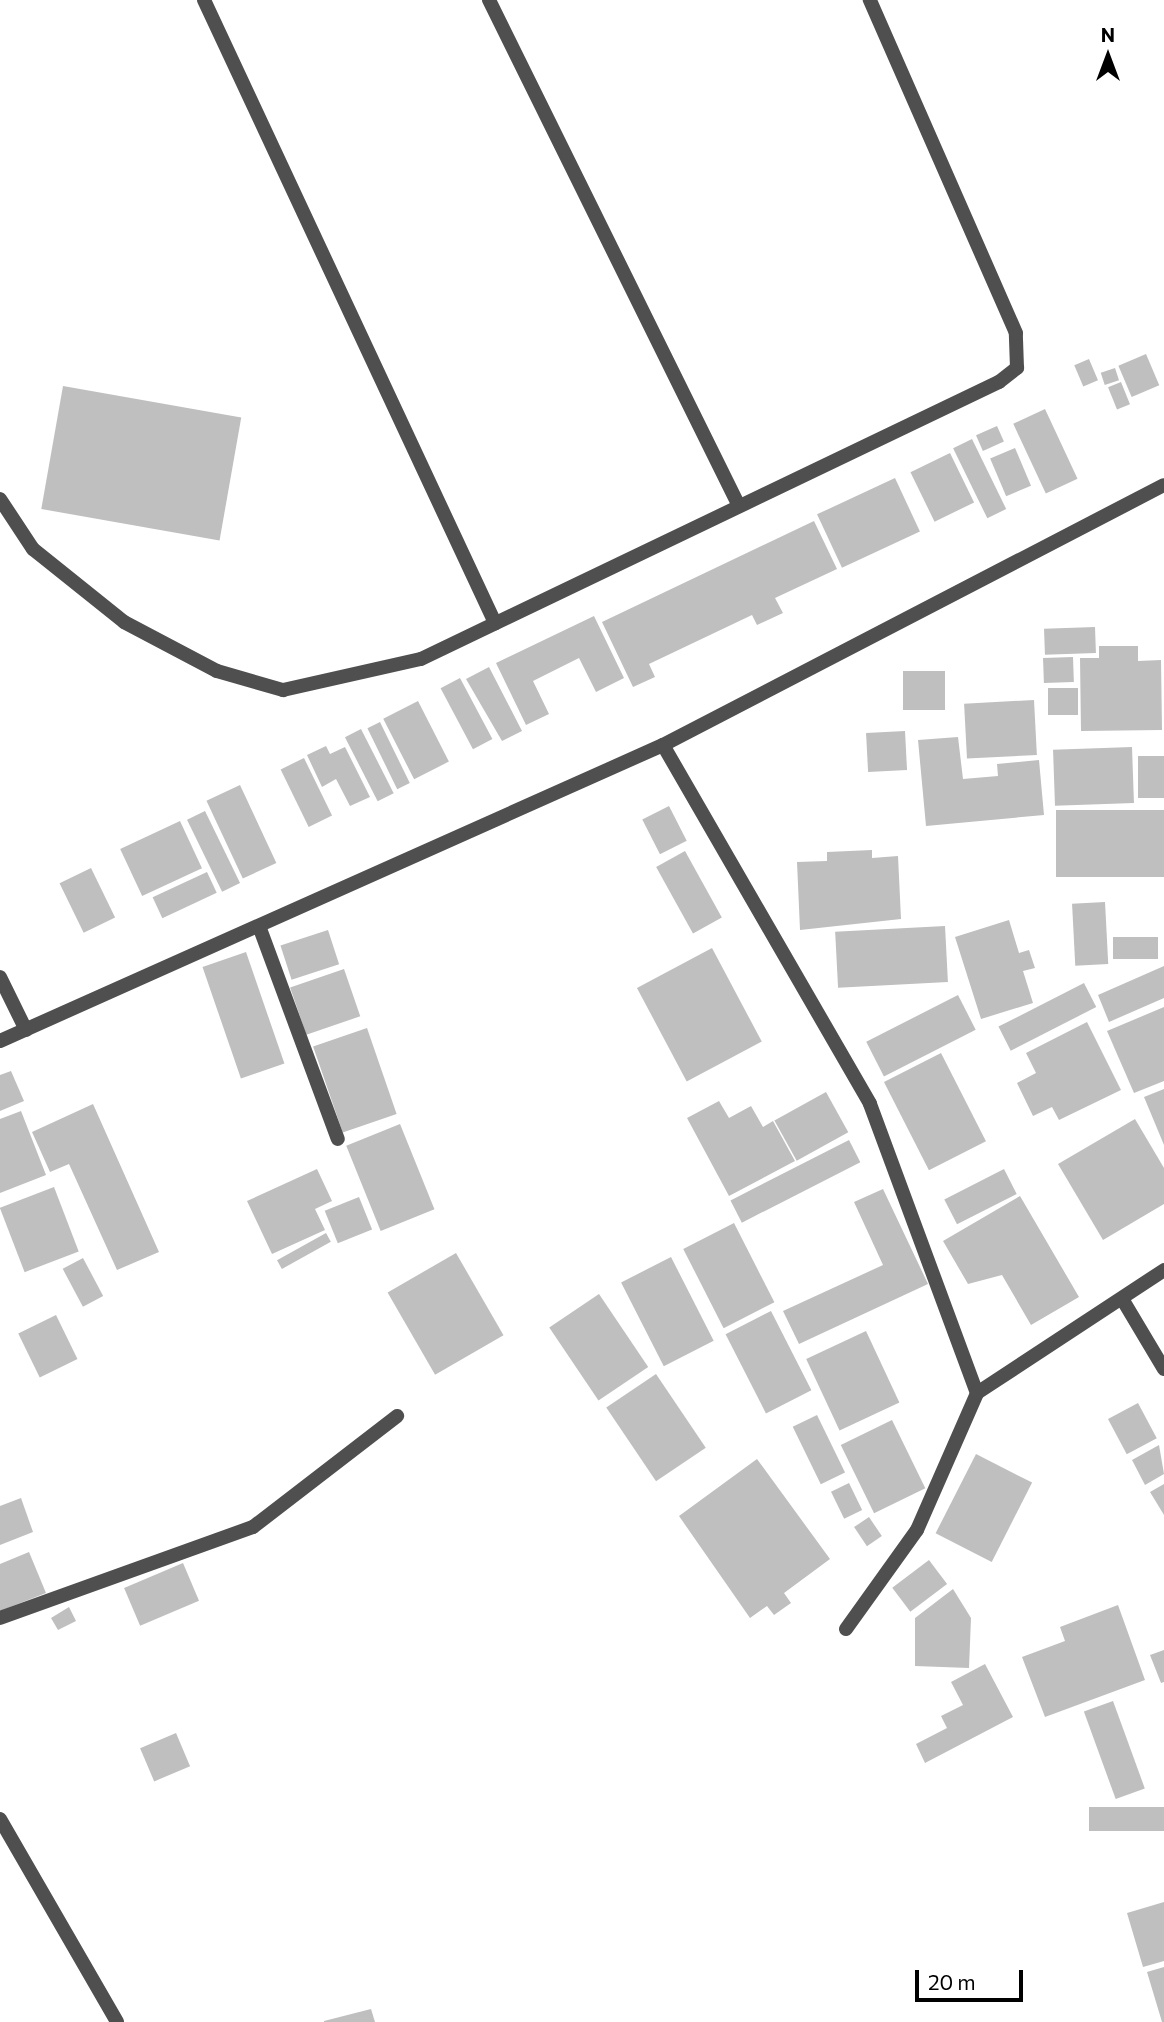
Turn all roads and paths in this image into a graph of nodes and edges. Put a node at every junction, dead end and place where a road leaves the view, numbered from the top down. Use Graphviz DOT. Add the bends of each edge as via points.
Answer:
graph roads {
  1 [pos="204,0"];
  2 [pos="489,0"];
  3 [pos="870,0"];
  4 [pos="1164,485"];
  5 [pos="0,499"];
  6 [pos="740,506"];
  7 [pos="495,623"];
  8 [pos="663,745"];
  9 [pos="259,926"];
  10 [pos="0,977"];
  11 [pos="26,1030"];
  12 [pos="0,1041"];
  13 [pos="338,1139"];
  14 [pos="1164,1270"];
  15 [pos="1124,1302"];
  16 [pos="1164,1369"];
  17 [pos="977,1393"];
  18 [pos="397,1416"];
  19 [pos="0,1618"];
  20 [pos="846,1629"];
  21 [pos="0,1819"];
  22 [pos="117,2022"];
  1 -- 7 [label="street"];
  2 -- 6 [label="street"];
  3 -- 6 [label="street" via="1016,333 1017,368"];
  4 -- 8 [label="street"];
  5 -- 7 [label="street" via="33,549 124,622 217,671 283,690 391,670"];
  6 -- 7 [label="street"];
  8 -- 9 [label="street"];
  8 -- 17 [label="street" via="870,1104"];
  9 -- 11 [label="street"];
  9 -- 13 [label="street"];
  10 -- 11 [label="street"];
  11 -- 12 [label="street"];
  14 -- 15 [label="street"];
  15 -- 16 [label="street"];
  15 -- 17 [label="street"];
  17 -- 20 [label="street" via="916,1530"];
  18 -- 19 [label="street" via="253,1527"];
  21 -- 22 [label="street"];
}
